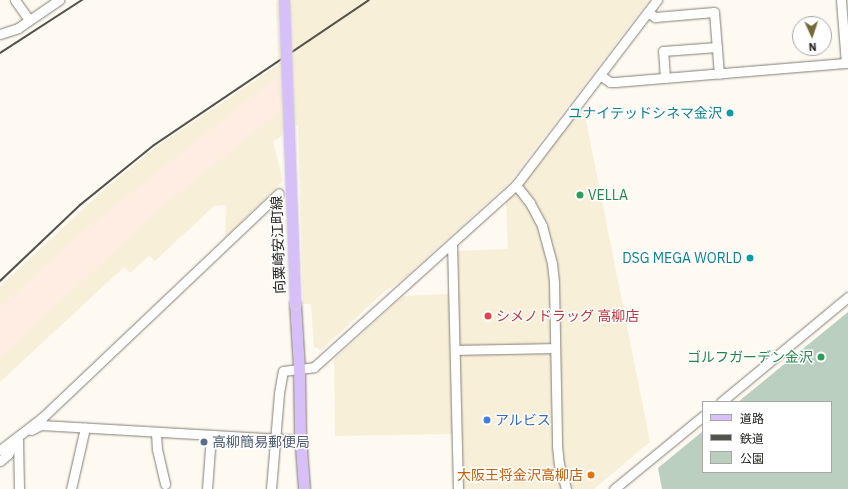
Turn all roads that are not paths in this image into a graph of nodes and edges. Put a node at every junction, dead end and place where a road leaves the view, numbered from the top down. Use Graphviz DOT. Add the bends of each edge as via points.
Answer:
graph roads {
  1 [pos="16,0"];
  2 [pos="59,0"];
  3 [pos="284,0"];
  4 [pos="657,0"];
  5 [pos="841,0"];
  6 [pos="648,12"];
  7 [pos="29,20"];
  8 [pos="0,34"];
  9 [pos="717,47"];
  10 [pos="847,63"];
  11 [pos="719,74"];
  12 [pos="600,75"];
  13 [pos="665,78"];
  14 [pos="516,185"];
  15 [pos="279,193"];
  16 [pos="452,243"];
  17 [pos="848,297"];
  18 [pos="554,348"];
  19 [pos="455,350"];
  20 [pos="299,369"];
  21 [pos="721,401"];
  22 [pos="702,417"];
  23 [pos="85,428"];
  24 [pos="156,432"];
  25 [pos="18,435"];
  26 [pos="211,435"];
  27 [pos="274,440"];
  28 [pos="300,440"];
  29 [pos="3,447"];
  30 [pos="0,461"];
  31 [pos="165,484"];
  32 [pos="19,489"];
  33 [pos="71,489"];
  34 [pos="207,489"];
  35 [pos="271,489"];
  36 [pos="304,489"];
  37 [pos="458,489"];
  38 [pos="566,489"];
  39 [pos="614,489"];
  1 -- 7 [label="street"];
  2 -- 7 [label="street"];
  3 -- 20 [label="main road, 向粟崎安江町線, bridge"];
  4 -- 6 [label="street"];
  5 -- 10 [label="street"];
  6 -- 9 [label="street" via="654,17 714,12"];
  6 -- 12 [label="street"];
  7 -- 8 [label="street" via="18,28"];
  9 -- 11 [label="street"];
  9 -- 13 [label="street" via="663,51"];
  10 -- 11 [label="street"];
  11 -- 13 [label="street"];
  12 -- 13 [label="street" via="610,82"];
  12 -- 14 [label="street"];
  14 -- 16 [label="street"];
  14 -- 18 [label="street" via="536,214 550,254 554,283"];
  15 -- 25 [label="street" via="43,417"];
  16 -- 19 [label="street"];
  16 -- 20 [label="street" via="314,367"];
  17 -- 21 [label="street"];
  18 -- 19 [label="street"];
  18 -- 38 [label="street" via="557,446"];
  19 -- 37 [label="street"];
  20 -- 27 [label="street" via="283,371"];
  20 -- 28 [label="main road, 向粟崎安江町線"];
  22 -- 39 [label="street"];
  23 -- 24 [label="street"];
  23 -- 25 [label="street" via="41,425"];
  23 -- 33 [label="street"];
  24 -- 26 [label="street"];
  24 -- 31 [label="street"];
  25 -- 29 [label="street"];
  25 -- 30 [label="street" via="8,454"];
  25 -- 32 [label="street"];
  26 -- 27 [label="street"];
  26 -- 34 [label="street"];
  27 -- 28 [label="street"];
  27 -- 35 [label="street"];
  28 -- 36 [label="main road, 向粟崎安江町線"];
}
